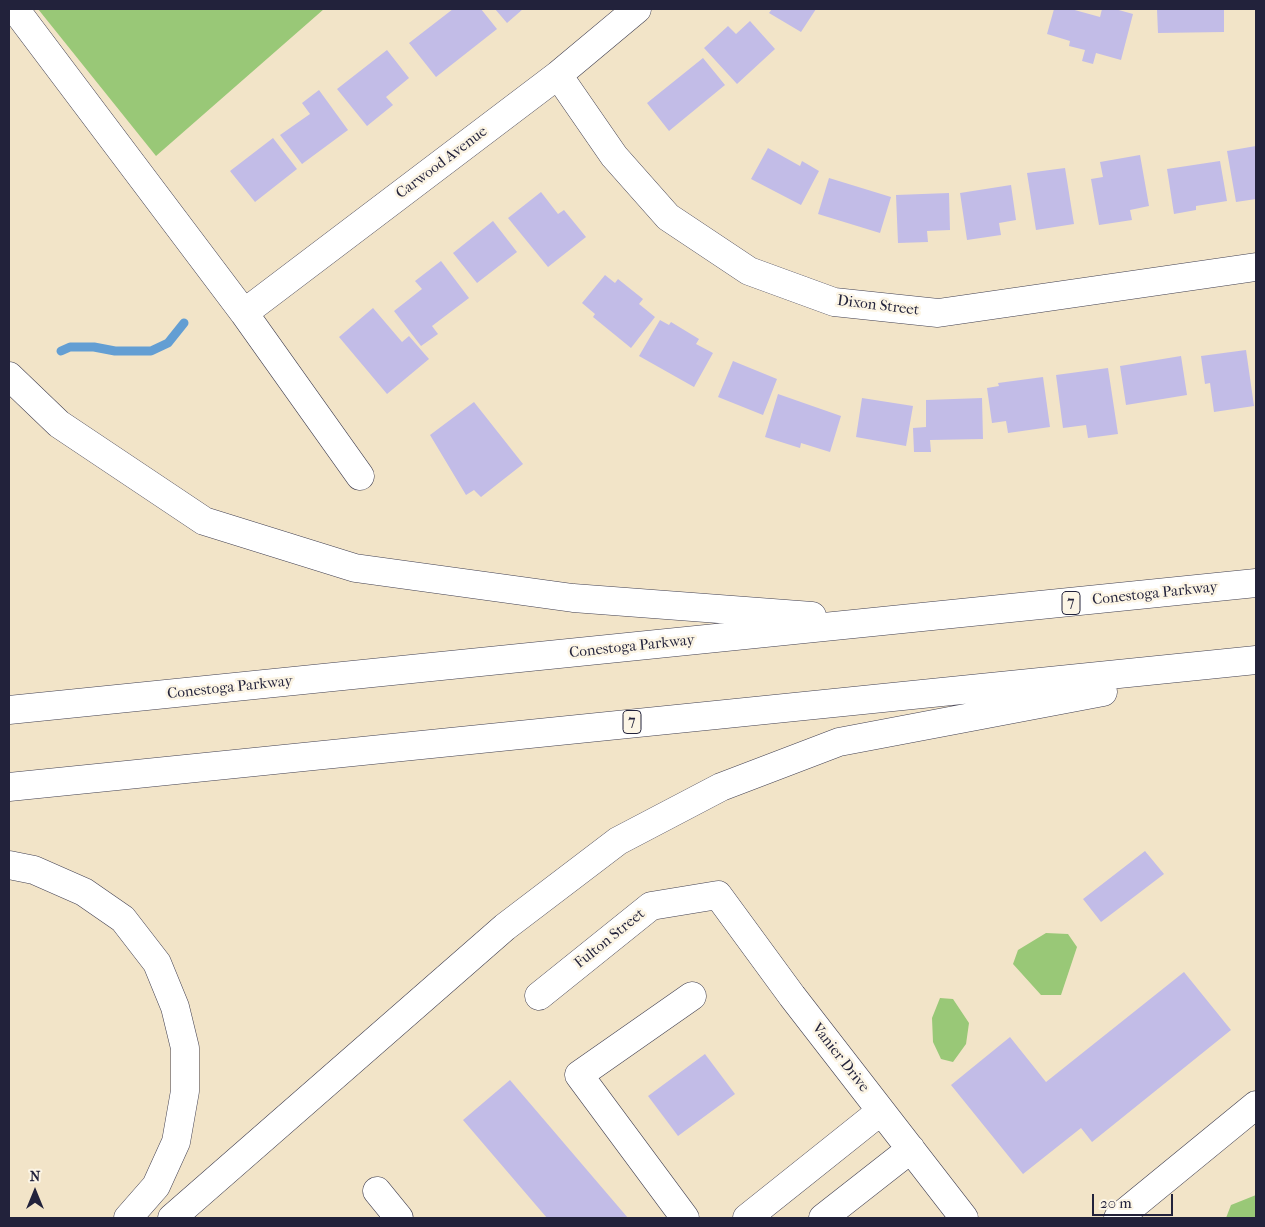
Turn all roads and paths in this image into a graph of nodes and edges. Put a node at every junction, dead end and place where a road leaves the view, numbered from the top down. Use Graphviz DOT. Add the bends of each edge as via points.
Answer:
graph roads {
  1 [pos="15,9"];
  2 [pos="636,9"];
  3 [pos="558,75"];
  4 [pos="1256,267"];
  5 [pos="244,313"];
  6 [pos="9,376"];
  7 [pos="360,476"];
  8 [pos="1256,584"];
  9 [pos="886,622"];
  10 [pos="1256,662"];
  11 [pos="9,710"];
  12 [pos="9,787"];
  13 [pos="9,865"];
  14 [pos="718,895"];
  15 [pos="539,996"];
  16 [pos="692,996"];
  17 [pos="1256,1106"];
  18 [pos="881,1111"];
  19 [pos="911,1149"];
  20 [pos="377,1191"];
  21 [pos="128,1218"];
  22 [pos="172,1218"];
  23 [pos="399,1218"];
  24 [pos="685,1218"];
  25 [pos="747,1218"];
  26 [pos="823,1218"];
  27 [pos="964,1218"];
  28 [pos="1118,1218"];
  1 -- 5 [label="main road"];
  2 -- 3 [label="main road, Carwood Avenue"];
  3 -- 4 [label="main road, Dixon Street" via="614,156 668,217 749,271 834,302 938,313"];
  3 -- 5 [label="main road, Carwood Avenue"];
  5 -- 7 [label="main road"];
  6 -- 9 [label="main road" via="59,424 204,521 355,568 573,598"];
  8 -- 9 [label="main road, Conestoga Parkway / 7"];
  9 -- 11 [label="main road, Conestoga Parkway / 7"];
  10 -- 12 [label="main road, 7"];
  10 -- 22 [label="main road" via="839,742 721,787 618,841 505,927"];
  13 -- 21 [label="main road" via="34,870 84,892 123,919 157,963 175,1007 185,1048 186,1091 176,1142 156,1186"];
  14 -- 15 [label="main road, Fulton Street" via="651,906"];
  14 -- 18 [label="main road, Vanier Drive"];
  16 -- 24 [label="main road" via="579,1075"];
  17 -- 28 [label="main road"];
  18 -- 19 [label="main road, Vanier Drive"];
  18 -- 25 [label="main road"];
  19 -- 26 [label="main road"];
  19 -- 27 [label="main road, Vanier Drive"];
  20 -- 23 [label="main road"];
}
